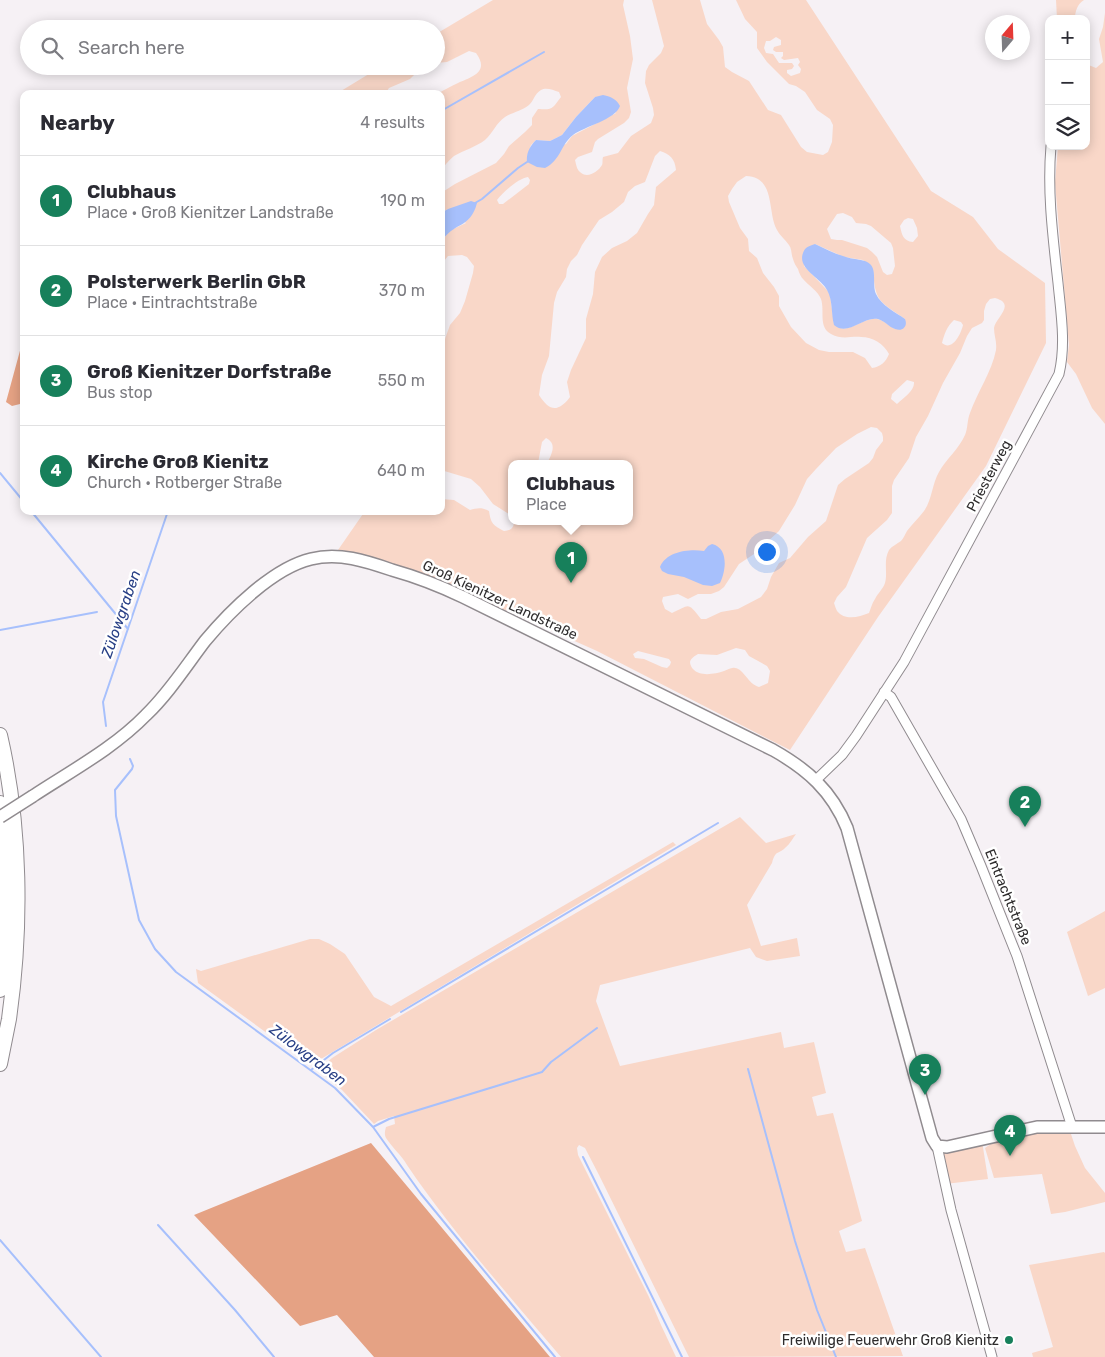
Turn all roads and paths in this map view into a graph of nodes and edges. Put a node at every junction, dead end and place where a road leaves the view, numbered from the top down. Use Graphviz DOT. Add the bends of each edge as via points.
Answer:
graph roads {
  1 [pos="1051,150"];
  2 [pos="884,692"];
  3 [pos="0,735"];
  4 [pos="816,780"];
  5 [pos="0,803"];
  6 [pos="0,817"];
  7 [pos="0,990"];
  8 [pos="0,1064"];
  9 [pos="1072,1127"];
  10 [pos="1105,1127"];
  11 [pos="937,1146"];
  12 [pos="992,1357"];
  1 -- 2 [label="street, Priesterweg" via="1050,204 1063,346 1059,374 914,646"];
  2 -- 4 [label="street, Priesterweg" via="842,755"];
  2 -- 9 [label="street, Eintrachtstraße" via="891,697 961,819 982,866 1017,956"];
  3 -- 8 [label="highway" via="13,822 17,923 9,1019"];
  4 -- 6 [label="main road, Groß Kienitzer Landstraße, bridge" via="792,761 748,738 448,590 410,575 338,556 303,561 274,576 215,630 137,724"];
  4 -- 11 [label="main road, Groß Kienitzer Landstraße" via="846,828 932,1138"];
  5 -- 7 [label="highway" via="6,924"];
  9 -- 10 [label="main road"];
  9 -- 11 [label="main road" via="1037,1127 947,1147"];
  11 -- 12 [label="street" via="951,1210"];
}
